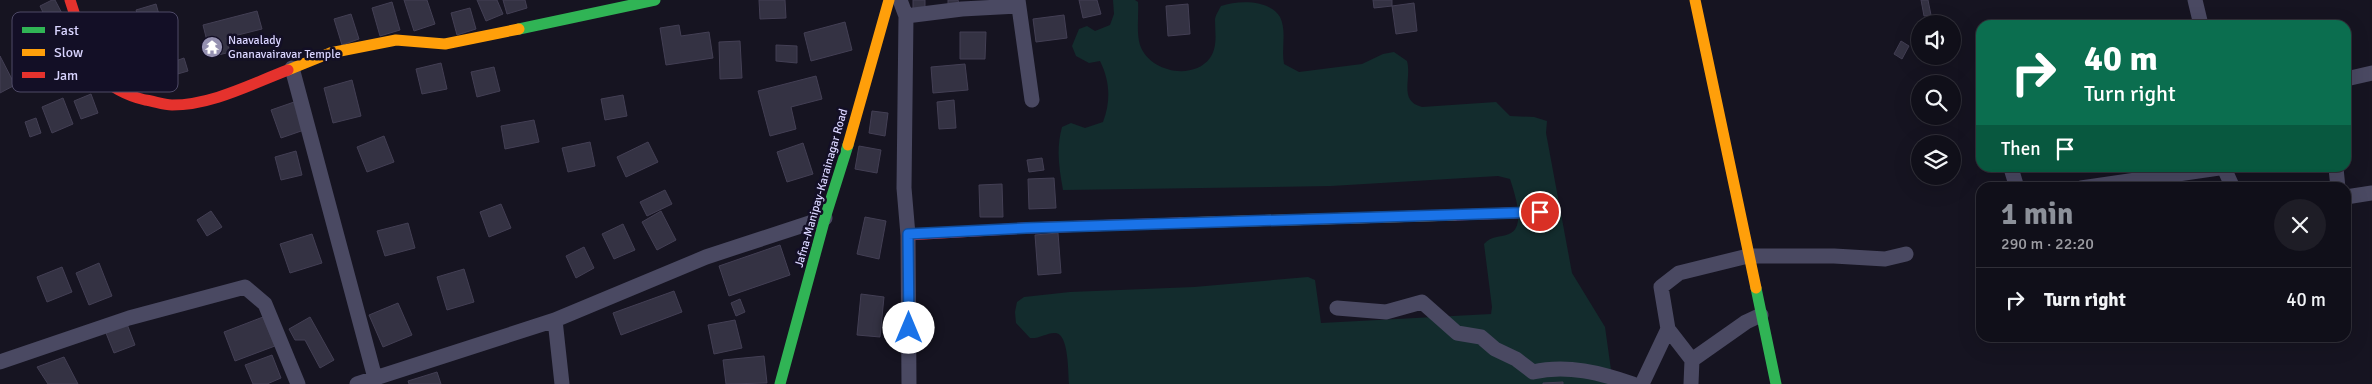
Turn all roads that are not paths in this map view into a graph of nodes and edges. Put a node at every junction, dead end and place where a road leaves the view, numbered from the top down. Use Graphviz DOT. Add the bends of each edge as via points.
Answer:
graph roads {
  1 [pos="70,0"];
  2 [pos="655,0"];
  3 [pos="889,0"];
  4 [pos="900,0"];
  5 [pos="1695,0"];
  6 [pos="2194,0"];
  7 [pos="1018,3"];
  8 [pos="74,12"];
  9 [pos="906,16"];
  10 [pos="2200,20"];
  11 [pos="292,68"];
  12 [pos="2372,73"];
  13 [pos="2351,78"];
  14 [pos="121,92"];
  15 [pos="1032,100"];
  16 [pos="2191,172"];
  17 [pos="2122,182"];
  18 [pos="2372,193"];
  19 [pos="2351,196"];
  20 [pos="1540,212"];
  21 [pos="824,218"];
  22 [pos="908,234"];
  23 [pos="1906,254"];
  24 [pos="1748,256"];
  25 [pos="1337,308"];
  26 [pos="1761,316"];
  27 [pos="555,320"];
  28 [pos="1668,329"];
  29 [pos="1692,360"];
  30 [pos="0,362"];
  31 [pos="375,378"];
  32 [pos="298,384"];
  33 [pos="357,384"];
  34 [pos="562,384"];
  35 [pos="780,384"];
  36 [pos="909,384"];
  37 [pos="1634,384"];
  38 [pos="1642,384"];
  39 [pos="1691,384"];
  40 [pos="1776,384"];
  1 -- 8 [label="street"];
  2 -- 11 [label="street" via="445,44 396,40 330,53"];
  3 -- 21 [label="street, Jafna-Manipay-Karainagar Road" via="836,189"];
  4 -- 9 [label="street"];
  5 -- 24 [label="street"];
  6 -- 10 [label="street"];
  7 -- 9 [label="street"];
  7 -- 15 [label="street"];
  9 -- 22 [label="street" via="904,188"];
  11 -- 14 [label="street" via="195,103 170,105"];
  11 -- 31 [label="street"];
  12 -- 13 [label="street"];
  16 -- 17 [label="street"];
  18 -- 19 [label="street"];
  20 -- 22 [label="street"];
  21 -- 27 [label="street" via="706,257"];
  21 -- 35 [label="street, Jafna-Manipay-Karainagar Road"];
  22 -- 36 [label="street"];
  23 -- 24 [label="street" via="1885,259"];
  24 -- 26 [label="street"];
  24 -- 28 [label="street" via="1679,273 1661,287"];
  25 -- 37 [label="street" via="1386,312 1422,302 1457,333 1481,337 1533,372 1548,369 1599,372"];
  26 -- 29 [label="street" via="1746,322"];
  26 -- 40 [label="street"];
  27 -- 31 [label="street"];
  27 -- 34 [label="street"];
  28 -- 29 [label="street"];
  28 -- 38 [label="street"];
  29 -- 39 [label="street"];
  30 -- 32 [label="street" via="129,318 245,287 265,304"];
  31 -- 33 [label="street"];
}
